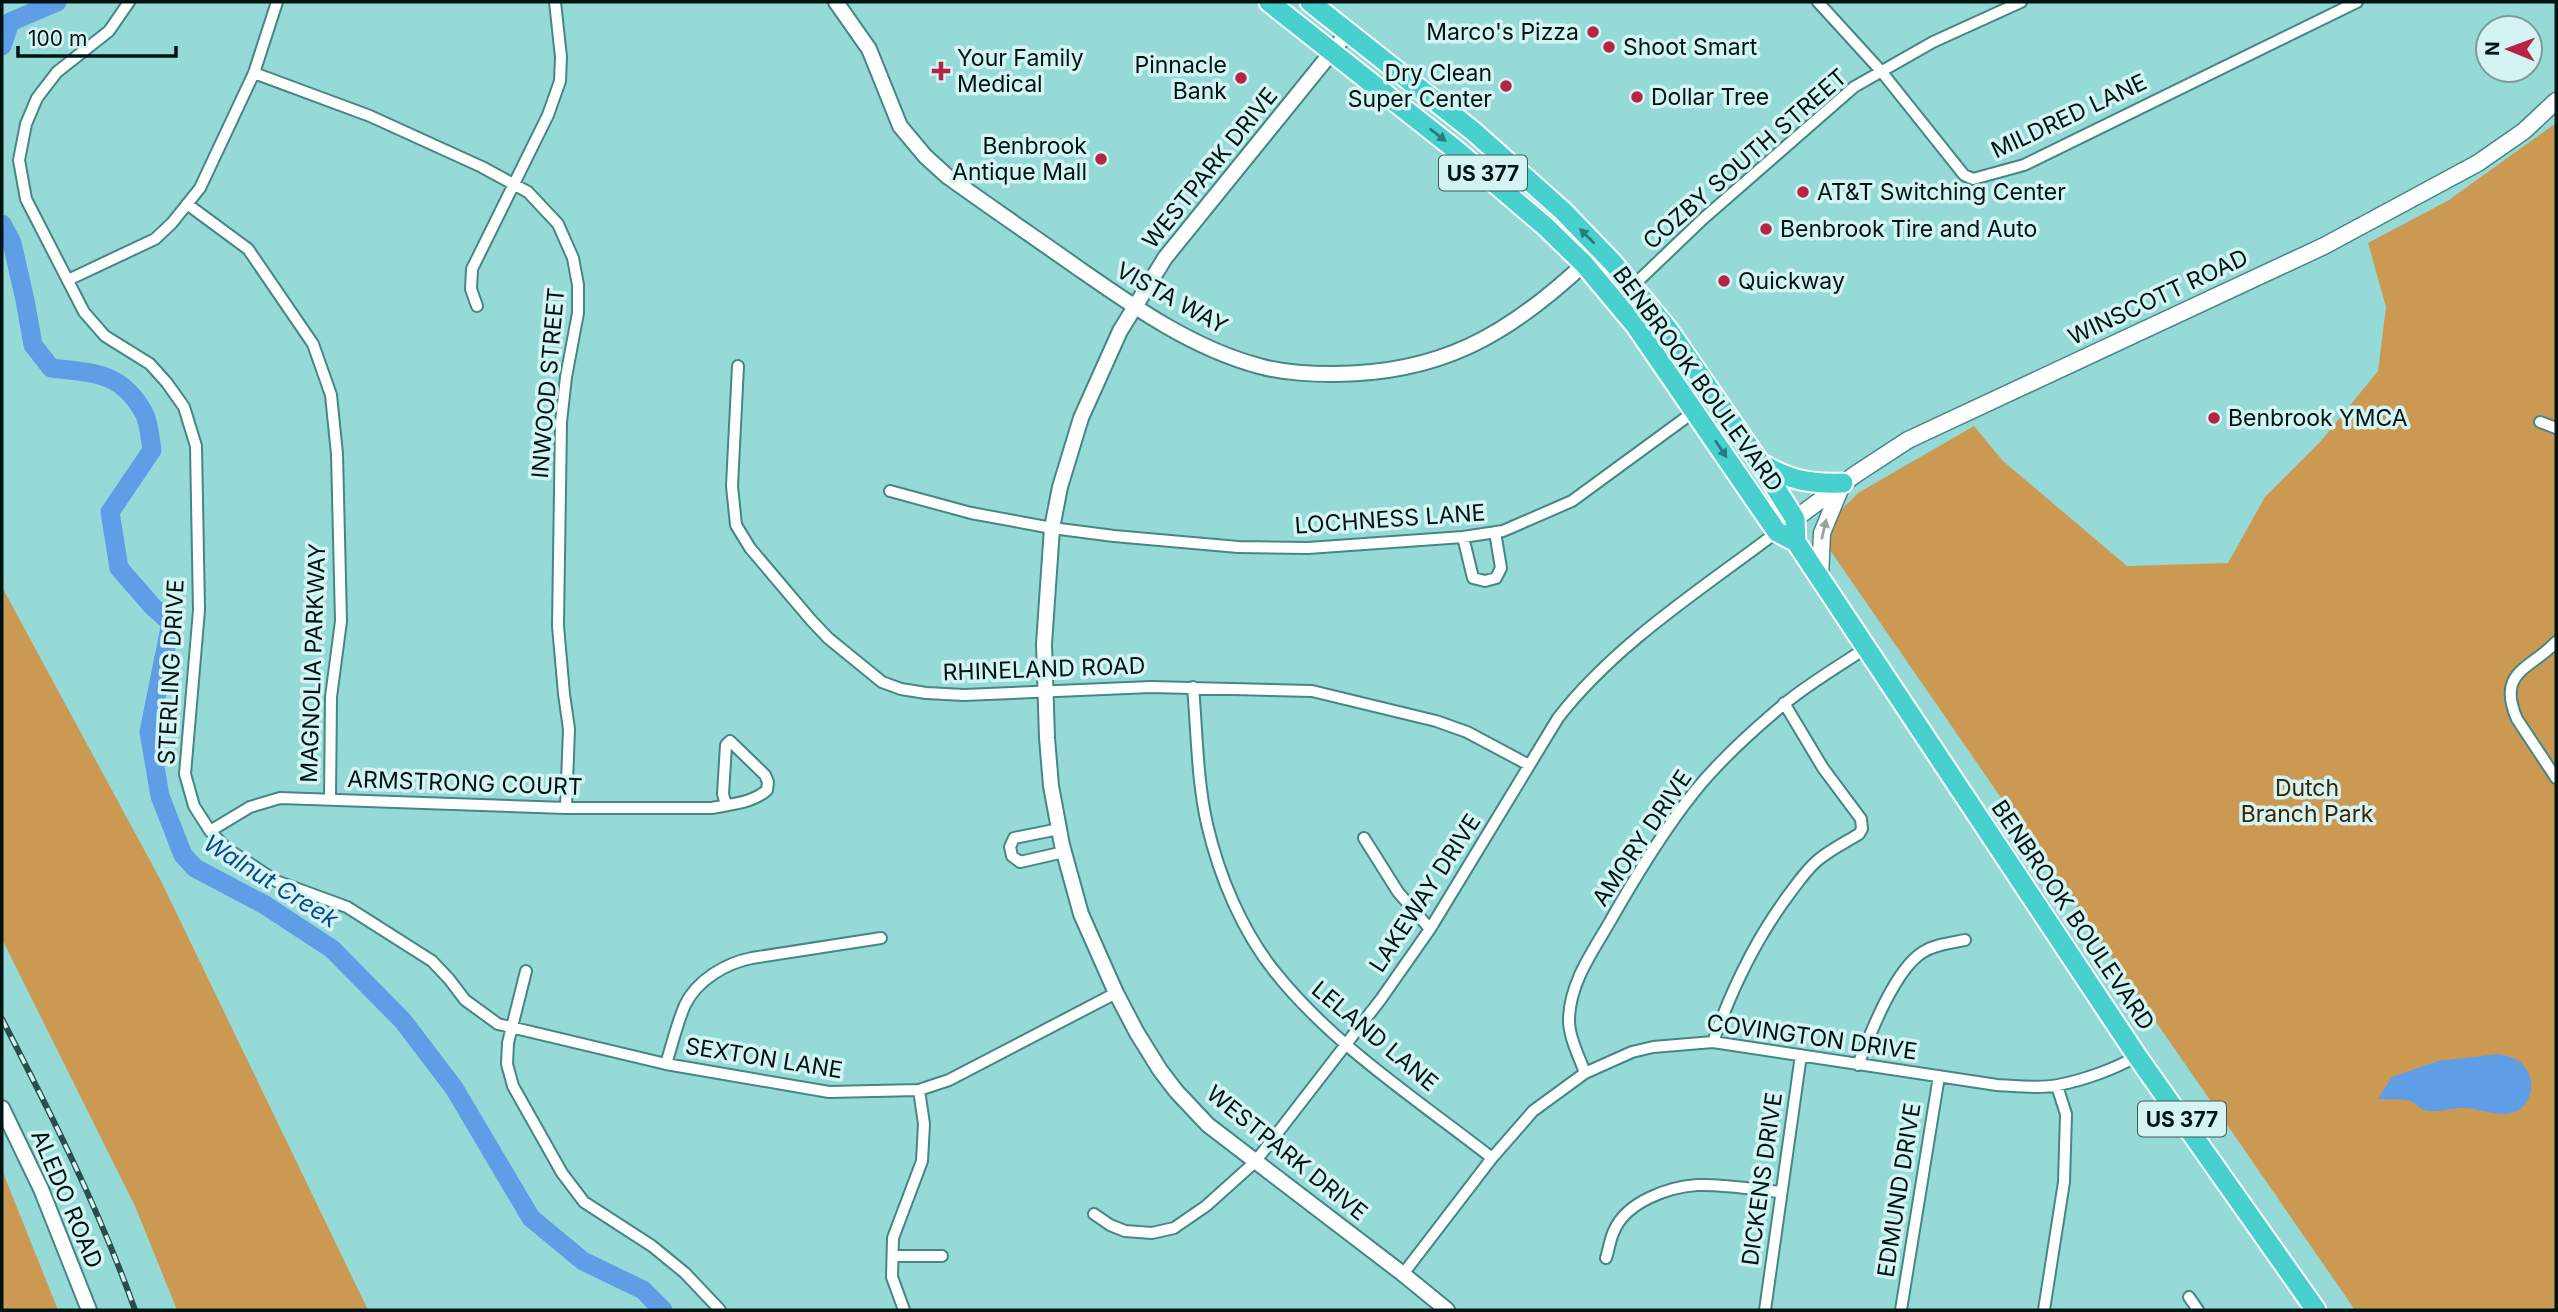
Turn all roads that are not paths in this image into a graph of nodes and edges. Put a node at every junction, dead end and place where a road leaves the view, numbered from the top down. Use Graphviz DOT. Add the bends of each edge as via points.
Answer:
graph roads {
  1 [pos="129,2"];
  2 [pos="277,2"];
  3 [pos="555,2"];
  4 [pos="836,2"];
  5 [pos="1269,2"];
  6 [pos="1310,2"];
  7 [pos="1818,2"];
  8 [pos="2013,3"];
  9 [pos="2350,3"];
  10 [pos="1348,32"];
  11 [pos="1332,52"];
  12 [pos="1881,71"];
  13 [pos="254,73"];
  14 [pos="2556,101"];
  15 [pos="514,184"];
  16 [pos="187,204"];
  17 [pos="1584,264"];
  18 [pos="68,281"];
  19 [pos="1633,287"];
  20 [pos="1616,302"];
  21 [pos="477,306"];
  22 [pos="1133,307"];
  23 [pos="738,366"];
  24 [pos="1695,411"];
  25 [pos="2540,422"];
  26 [pos="2556,428"];
  27 [pos="1760,463"];
  28 [pos="1843,483"];
  29 [pos="890,491"];
  30 [pos="1795,519"];
  31 [pos="1052,528"];
  32 [pos="1495,532"];
  33 [pos="1777,532"];
  34 [pos="1463,537"];
  35 [pos="1796,542"];
  36 [pos="1820,578"];
  37 [pos="2556,642"];
  38 [pos="1866,648"];
  39 [pos="1194,687"];
  40 [pos="1045,690"];
  41 [pos="1784,704"];
  42 [pos="1529,765"];
  43 [pos="2556,778"];
  44 [pos="330,799"];
  45 [pos="726,805"];
  46 [pos="566,808"];
  47 [pos="1059,829"];
  48 [pos="210,831"];
  49 [pos="1364,838"];
  50 [pos="1064,852"];
  51 [pos="1430,929"];
  52 [pos="881,939"];
  53 [pos="1965,940"];
  54 [pos="526,971"];
  55 [pos="1116,993"];
  56 [pos="512,1028"];
  57 [pos="1713,1042"];
  58 [pos="1346,1044"];
  59 [pos="1801,1055"];
  60 [pos="2137,1056"];
  61 [pos="666,1064"];
  62 [pos="1858,1065"];
  63 [pos="1586,1073"];
  64 [pos="1939,1076"];
  65 [pos="2057,1086"];
  66 [pos="919,1090"];
  67 [pos="2,1108"];
  68 [pos="1492,1158"];
  69 [pos="1255,1162"];
  70 [pos="1780,1192"];
  71 [pos="1094,1214"];
  72 [pos="893,1256"];
  73 [pos="942,1256"];
  74 [pos="1606,1258"];
  75 [pos="1403,1274"];
  76 [pos="2189,1297"];
  77 [pos="89,1310"];
  78 [pos="720,1310"];
  79 [pos="904,1310"];
  80 [pos="1447,1310"];
  81 [pos="1765,1310"];
  82 [pos="1901,1310"];
  83 [pos="2044,1310"];
  84 [pos="2198,1310"];
  85 [pos="2316,1310"];
  1 -- 18 [label="street, STERLING DRIVE" via="109,31 57,72 37,98 26,124 19,160 26,199"];
  2 -- 13 [label="street"];
  3 -- 15 [label="street" via="560,81"];
  4 -- 22 [label="street, VISTA WAY" via="869,49 900,125 925,156"];
  5 -- 11 [label="highway, BENBROOK BOULEVARD / US 377"];
  6 -- 10 [label="highway, BENBROOK BOULEVARD / US 377"];
  7 -- 12 [label="street, MILDRED LANE"];
  8 -- 12 [label="street, COZBY SOUTH STREET"];
  9 -- 12 [label="street, MILDRED LANE" via="2024,165 1973,179 1964,176"];
  10 -- 11 [label="street, WESTPARK DRIVE"];
  19 -- 10 [label="highway, BENBROOK BOULEVARD / US 377, one-way" via="1541,190"];
  11 -- 17 [label="highway, BENBROOK BOULEVARD / US 377, one-way" via="1456,150"];
  11 -- 22 [label="street, WESTPARK DRIVE" via="1165,258"];
  12 -- 19 [label="street, COZBY SOUTH STREET" via="1854,87 1704,218"];
  13 -- 15 [label="street, INWOOD STREET" via="370,116"];
  13 -- 16 [label="street" via="200,188"];
  14 -- 28 [label="main road, WINSCOTT ROAD" via="2524,131 2477,163 2325,246 1963,412 1908,440"];
  15 -- 21 [label="street" via="472,269 471,289"];
  15 -- 46 [label="street, INWOOD STREET" via="558,224 579,285 561,422 558,626 569,729"];
  16 -- 18 [label="street" via="155,239"];
  16 -- 44 [label="street, MAGNOLIA PARKWAY" via="248,249 313,344 331,395 341,621 331,697"];
  17 -- 20 [label="highway, BENBROOK BOULEVARD / US 377"];
  17 -- 22 [label="street, VISTA WAY" via="1486,339 1437,360 1394,370 1350,374 1275,370 1200,343"];
  18 -- 48 [label="street, STERLING DRIVE" via="84,312 105,336 150,364 167,383 184,407 196,446 199,610 185,774 194,806"];
  19 -- 20 [label="street, COZBY SOUTH STREET"];
  19 -- 27 [label="highway, BENBROOK BOULEVARD / US 377" via="1667,328"];
  20 -- 24 [label="highway, BENBROOK BOULEVARD / US 377"];
  22 -- 31 [label="street, WESTPARK DRIVE" via="1081,418"];
  23 -- 40 [label="street, RHINELAND ROAD" via="732,486 736,525 750,548 820,629 869,673 901,689 964,695"];
  24 -- 32 [label="street, LOCHNESS LANE" via="1572,501"];
  24 -- 33 [label="highway, BENBROOK BOULEVARD / US 377, one-way"];
  25 -- 26 [label="street"];
  27 -- 28 [label="highway" via="1795,480"];
  27 -- 30 [label="highway, BENBROOK BOULEVARD / US 377"];
  28 -- 30 [label="main road, WINSCOTT ROAD"];
  36 -- 28 [label="main road, one-way" via="1822,533"];
  29 -- 31 [label="street, LOCHNESS LANE"];
  30 -- 33 [label="main road, WINSCOTT ROAD"];
  30 -- 35 [label="highway, BENBROOK BOULEVARD / US 377"];
  31 -- 34 [label="street, LOCHNESS LANE" via="1238,547 1308,548"];
  31 -- 40 [label="street, WESTPARK DRIVE"];
  32 -- 34 [label="street, LOCHNESS LANE"];
  32 -- 34 [label="street" via="1501,568 1496,578 1485,581 1472,578"];
  33 -- 35 [label="highway, BENBROOK BOULEVARD / US 377"];
  33 -- 42 [label="street, LAKEWAY DRIVE" via="1587,683"];
  35 -- 36 [label="highway, BENBROOK BOULEVARD / US 377"];
  36 -- 38 [label="highway, BENBROOK BOULEVARD / US 377"];
  37 -- 43 [label="street" via="2516,673 2511,691 2517,719"];
  38 -- 41 [label="street, AMORY DRIVE"];
  38 -- 60 [label="highway, BENBROOK BOULEVARD / US 377"];
  39 -- 40 [label="street, RHINELAND ROAD"];
  39 -- 42 [label="street, RHINELAND ROAD" via="1339,696 1467,732"];
  39 -- 58 [label="street, LELAND LANE" via="1206,821 1224,877 1247,930 1274,971"];
  40 -- 47 [label="street, WESTPARK DRIVE" via="1051,786"];
  41 -- 57 [label="street" via="1861,819 1862,829 1813,864 1782,904 1749,957"];
  41 -- 63 [label="street, AMORY DRIVE" via="1695,791 1628,891 1578,979 1569,1021"];
  42 -- 51 [label="street, LAKEWAY DRIVE"];
  44 -- 46 [label="street, ARMSTRONG COURT"];
  44 -- 48 [label="street, ARMSTRONG COURT" via="280,798 250,807"];
  45 -- 45 [label="street, ARMSTRONG COURT" via="726,745 730,741 768,782 758,798"];
  45 -- 46 [label="street, ARMSTRONG COURT"];
  47 -- 50 [label="street, WESTPARK DRIVE"];
  47 -- 50 [label="street" via="1014,838 1010,847 1020,862"];
  48 -- 56 [label="street, STERLING DRIVE" via="226,848 276,881 347,907 432,961 465,1000 498,1024"];
  49 -- 51 [label="street" via="1398,892"];
  50 -- 55 [label="street, WESTPARK DRIVE" via="1081,914"];
  51 -- 58 [label="street, LAKEWAY DRIVE"];
  52 -- 61 [label="street" via="735,961 719,970 686,1003"];
  53 -- 62 [label="street" via="1932,948 1913,960 1889,994"];
  54 -- 56 [label="street"];
  55 -- 66 [label="street, SEXTON LANE" via="948,1080"];
  55 -- 69 [label="street, WESTPARK DRIVE" via="1176,1091 1208,1125"];
  56 -- 61 [label="street, SEXTON LANE"];
  56 -- 78 [label="street" via="506,1064 513,1086 584,1202 652,1246"];
  57 -- 59 [label="street, COVINGTON DRIVE"];
  57 -- 63 [label="street, COVINGTON DRIVE" via="1653,1047"];
  58 -- 68 [label="street, LELAND LANE"];
  58 -- 69 [label="street, LAKEWAY DRIVE"];
  59 -- 62 [label="street, COVINGTON DRIVE"];
  59 -- 70 [label="street, DICKENS DRIVE"];
  60 -- 65 [label="street, COVINGTON DRIVE"];
  60 -- 85 [label="highway, BENBROOK BOULEVARD / US 377"];
  61 -- 66 [label="street, SEXTON LANE" via="829,1092"];
  62 -- 64 [label="street, COVINGTON DRIVE"];
  63 -- 68 [label="street, COVINGTON DRIVE" via="1533,1111"];
  64 -- 65 [label="street, COVINGTON DRIVE" via="1997,1085"];
  64 -- 82 [label="street, EDMUND DRIVE"];
  65 -- 83 [label="street" via="2066,1114 2064,1182"];
  66 -- 72 [label="street" via="924,1124 922,1161 893,1238"];
  67 -- 77 [label="street, ALEDO ROAD" via="41,1189"];
  68 -- 75 [label="street, COVINGTON DRIVE"];
  69 -- 71 [label="street, LAKEWAY DRIVE" via="1174,1228 1152,1233 1125,1231"];
  69 -- 75 [label="street, WESTPARK DRIVE"];
  70 -- 74 [label="street" via="1679,1187 1633,1208 1619,1222"];
  70 -- 81 [label="street, DICKENS DRIVE"];
  72 -- 73 [label="street"];
  72 -- 79 [label="street" via="892,1276"];
  75 -- 80 [label="street, WESTPARK DRIVE"];
  76 -- 84 [label="street"];
}
